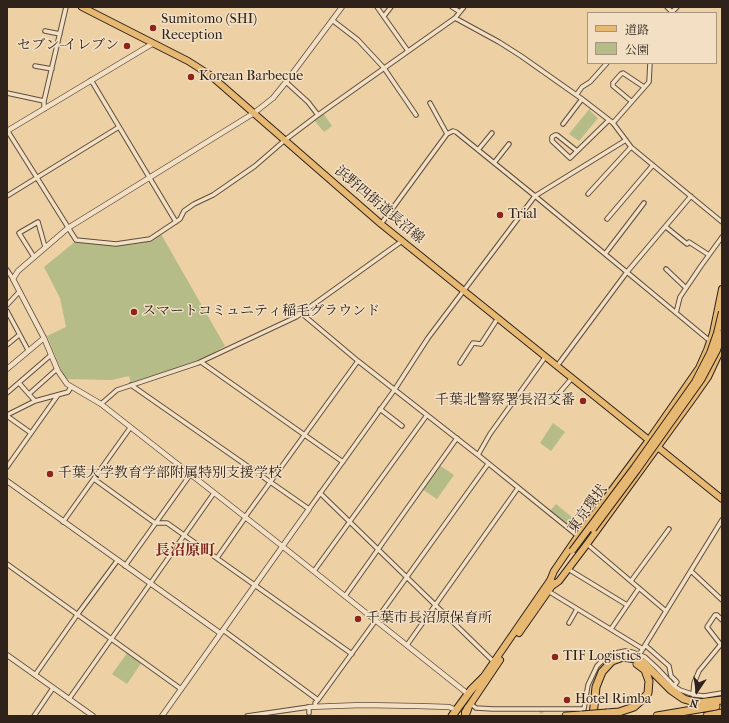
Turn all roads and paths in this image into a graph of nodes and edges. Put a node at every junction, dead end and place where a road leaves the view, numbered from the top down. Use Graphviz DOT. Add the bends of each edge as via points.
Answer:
graph roads {
  1 [pos="66,7"];
  2 [pos="82,7"];
  3 [pos="342,7"];
  4 [pos="377,7"];
  5 [pos="391,7"];
  6 [pos="452,7"];
  7 [pos="464,7"];
  8 [pos="667,7"];
  9 [pos="677,7"];
  10 [pos="460,12"];
  11 [pos="672,12"];
  12 [pos="384,16"];
  13 [pos="455,18"];
  14 [pos="332,20"];
  15 [pos="45,31"];
  16 [pos="60,34"];
  17 [pos="152,44"];
  18 [pos="408,51"];
  19 [pos="606,64"];
  20 [pos="650,64"];
  21 [pos="35,66"];
  22 [pos="384,68"];
  23 [pos="52,69"];
  24 [pos="91,80"];
  25 [pos="286,82"];
  26 [pos="644,87"];
  27 [pos="7,93"];
  28 [pos="577,94"];
  29 [pos="582,99"];
  30 [pos="44,101"];
  31 [pos="631,102"];
  32 [pos="430,103"];
  33 [pos="44,108"];
  34 [pos="254,113"];
  35 [pos="318,115"];
  36 [pos="416,115"];
  37 [pos="609,120"];
  38 [pos="613,123"];
  39 [pos="563,124"];
  40 [pos="119,127"];
  41 [pos="7,131"];
  42 [pos="492,132"];
  43 [pos="447,134"];
  44 [pos="284,140"];
  45 [pos="626,140"];
  46 [pos="509,144"];
  47 [pos="631,147"];
  48 [pos="478,150"];
  49 [pos="577,151"];
  50 [pos="494,163"];
  51 [pos="653,166"];
  52 [pos="37,177"];
  53 [pos="150,178"];
  54 [pos="588,194"];
  55 [pos="7,196"];
  56 [pos="535,196"];
  57 [pos="691,196"];
  58 [pos="644,203"];
  59 [pos="607,219"];
  60 [pos="176,222"];
  61 [pos="722,222"];
  62 [pos="381,224"];
  63 [pos="666,227"];
  64 [pos="68,228"];
  65 [pos="722,238"];
  66 [pos="402,241"];
  67 [pos="45,247"];
  68 [pos="605,254"];
  69 [pos="709,255"];
  70 [pos="34,257"];
  71 [pos="666,269"];
  72 [pos="7,270"];
  73 [pos="627,272"];
  74 [pos="13,279"];
  75 [pos="686,288"];
  76 [pos="722,289"];
  77 [pos="464,290"];
  78 [pos="19,292"];
  79 [pos="7,306"];
  80 [pos="722,309"];
  81 [pos="7,311"];
  82 [pos="722,312"];
  83 [pos="301,313"];
  84 [pos="676,313"];
  85 [pos="498,318"];
  86 [pos="11,320"];
  87 [pos="7,323"];
  88 [pos="722,334"];
  89 [pos="19,335"];
  90 [pos="44,338"];
  91 [pos="711,341"];
  92 [pos="7,345"];
  93 [pos="722,349"];
  94 [pos="28,350"];
  95 [pos="51,355"];
  96 [pos="546,356"];
  97 [pos="358,361"];
  98 [pos="201,362"];
  99 [pos="460,363"];
  100 [pos="557,366"];
  101 [pos="7,369"];
  102 [pos="57,369"];
  103 [pos="572,378"];
  104 [pos="19,383"];
  105 [pos="131,385"];
  106 [pos="71,388"];
  107 [pos="395,389"];
  108 [pos="7,393"];
  109 [pos="29,394"];
  110 [pos="58,395"];
  111 [pos="555,398"];
  112 [pos="35,401"];
  113 [pos="101,404"];
  114 [pos="380,408"];
  115 [pos="427,415"];
  116 [pos="7,416"];
  117 [pos="402,426"];
  118 [pos="130,428"];
  119 [pos="32,433"];
  120 [pos="304,435"];
  121 [pos="456,438"];
  122 [pos="649,440"];
  123 [pos="658,447"];
  124 [pos="478,455"];
  125 [pos="342,462"];
  126 [pos="488,464"];
  127 [pos="7,468"];
  128 [pos="190,475"];
  129 [pos="94,479"];
  130 [pos="7,482"];
  131 [pos="270,482"];
  132 [pos="518,488"];
  133 [pos="214,493"];
  134 [pos="320,493"];
  135 [pos="722,499"];
  136 [pos="309,509"];
  137 [pos="245,518"];
  138 [pos="722,520"];
  139 [pos="64,522"];
  140 [pos="350,522"];
  141 [pos="155,523"];
  142 [pos="669,529"];
  143 [pos="184,535"];
  144 [pos="578,536"];
  145 [pos="587,544"];
  146 [pos="282,546"];
  147 [pos="378,550"];
  148 [pos="574,553"];
  149 [pos="217,558"];
  150 [pos="118,561"];
  151 [pos="7,564"];
  152 [pos="125,566"];
  153 [pos="568,569"];
  154 [pos="314,571"];
  155 [pos="691,571"];
  156 [pos="407,578"];
  157 [pos="631,581"];
  158 [pos="150,584"];
  159 [pos="255,585"];
  160 [pos="550,587"];
  161 [pos="639,588"];
  162 [pos="345,596"];
  163 [pos="722,600"];
  164 [pos="627,605"];
  165 [pos="435,606"];
  166 [pos="577,609"];
  167 [pos="666,611"];
  168 [pos="77,615"];
  169 [pos="376,620"];
  170 [pos="722,620"];
  171 [pos="569,623"];
  172 [pos="610,629"];
  173 [pos="222,632"];
  174 [pos="112,639"];
  175 [pos="721,644"];
  176 [pos="407,645"];
  177 [pos="644,647"];
  178 [pos="352,654"];
  179 [pos="639,654"];
  180 [pos="7,655"];
  181 [pos="494,662"];
  182 [pos="35,675"];
  183 [pos="483,678"];
  184 [pos="674,686"];
  185 [pos="53,688"];
  186 [pos="181,689"];
  187 [pos="722,693"];
  188 [pos="468,694"];
  189 [pos="693,694"];
  190 [pos="69,699"];
  191 [pos="318,700"];
  192 [pos="722,700"];
  193 [pos="722,704"];
  194 [pos="316,706"];
  195 [pos="469,706"];
  196 [pos="309,710"];
  197 [pos="722,713"];
  198 [pos="454,714"];
  199 [pos="34,716"];
  200 [pos="93,716"];
  201 [pos="162,716"];
  202 [pos="247,716"];
  203 [pos="464,716"];
  204 [pos="566,716"];
  205 [pos="593,716"];
  206 [pos="596,716"];
  207 [pos="657,716"];
  208 [pos="707,716"];
  1 -- 16 [label="street"];
  2 -- 17 [label="main road, 浜野四街道長沼線"];
  3 -- 14 [label="street"];
  4 -- 12 [label="street"];
  5 -- 12 [label="street"];
  6 -- 10 [label="street"];
  7 -- 10 [label="street"];
  8 -- 11 [label="street"];
  9 -- 11 [label="street"];
  10 -- 13 [label="street"];
  12 -- 18 [label="street"];
  13 -- 18 [label="street"];
  13 -- 28 [label="street" via="522,56"];
  14 -- 22 [label="street" via="358,40"];
  14 -- 25 [label="street"];
  15 -- 16 [label="street"];
  16 -- 23 [label="street"];
  17 -- 24 [label="street"];
  17 -- 34 [label="main road, 浜野四街道長沼線" via="199,67"];
  18 -- 22 [label="street"];
  19 -- 28 [label="street"];
  20 -- 26 [label="street" via="649,82"];
  21 -- 23 [label="street"];
  22 -- 35 [label="street"];
  22 -- 36 [label="street"];
  23 -- 30 [label="street"];
  24 -- 33 [label="street"];
  24 -- 40 [label="street"];
  25 -- 34 [label="street" via="273,98"];
  25 -- 35 [label="street"];
  26 -- 31 [label="street"];
  26 -- 31 [label="street" via="623,73 613,83 613,86"];
  27 -- 30 [label="street"];
  28 -- 29 [label="street"];
  29 -- 37 [label="street"];
  29 -- 39 [label="street"];
  30 -- 33 [label="street"];
  31 -- 38 [label="street"];
  32 -- 43 [label="street"];
  33 -- 41 [label="street"];
  34 -- 44 [label="main road, 浜野四街道長沼線"];
  34 -- 53 [label="street"];
  35 -- 44 [label="street"];
  37 -- 38 [label="street"];
  37 -- 49 [label="street"];
  38 -- 45 [label="street"];
  40 -- 52 [label="street"];
  40 -- 53 [label="street"];
  41 -- 52 [label="street"];
  42 -- 48 [label="street"];
  43 -- 48 [label="street" via="456,132"];
  43 -- 62 [label="street"];
  44 -- 60 [label="street" via="255,166 213,195 184,211"];
  44 -- 62 [label="main road, 浜野四街道長沼線"];
  45 -- 47 [label="street"];
  45 -- 56 [label="street"];
  46 -- 50 [label="street"];
  47 -- 51 [label="street"];
  47 -- 54 [label="street"];
  48 -- 50 [label="street"];
  49 -- 49 [label="street" via="570,158 552,141 552,137 557,135"];
  50 -- 56 [label="street"];
  51 -- 57 [label="street"];
  51 -- 59 [label="street"];
  52 -- 55 [label="street"];
  52 -- 64 [label="street"];
  53 -- 60 [label="street"];
  53 -- 64 [label="street"];
  56 -- 68 [label="street"];
  56 -- 77 [label="street"];
  57 -- 61 [label="street"];
  57 -- 63 [label="street"];
  58 -- 68 [label="street"];
  60 -- 64 [label="street" via="150,238 116,244 76,240"];
  62 -- 66 [label="main road, 浜野四街道長沼線"];
  63 -- 69 [label="street" via="687,244 689,242"];
  63 -- 73 [label="street"];
  64 -- 67 [label="street"];
  65 -- 69 [label="street"];
  66 -- 77 [label="main road, 浜野四街道長沼線"];
  66 -- 83 [label="street"];
  67 -- 70 [label="street"];
  67 -- 70 [label="street" via="38,222 19,233"];
  68 -- 73 [label="street"];
  69 -- 75 [label="street"];
  70 -- 74 [label="street"];
  71 -- 75 [label="street"];
  72 -- 74 [label="street"];
  73 -- 84 [label="street"];
  73 -- 100 [label="street"];
  74 -- 78 [label="street"];
  75 -- 84 [label="street" via="680,297"];
  76 -- 91 [label="main road"];
  77 -- 85 [label="main road, 浜野四街道長沼線"];
  77 -- 107 [label="street" via="428,338"];
  78 -- 79 [label="street"];
  78 -- 90 [label="street"];
  80 -- 82 [label="main road, 東京環状"];
  81 -- 86 [label="street"];
  82 -- 148 [label="main road, 東京環状, bridge" via="715,341 703,368"];
  83 -- 97 [label="street"];
  83 -- 98 [label="street"];
  84 -- 91 [label="street"];
  85 -- 96 [label="main road, 浜野四街道長沼線"];
  85 -- 99 [label="street" via="481,344 473,343"];
  86 -- 87 [label="street"];
  86 -- 89 [label="street"];
  88 -- 148 [label="main road, 東京環状, bridge" via="717,350 701,380"];
  89 -- 92 [label="street"];
  89 -- 94 [label="street"];
  90 -- 94 [label="street"];
  90 -- 95 [label="street"];
  91 -- 122 [label="main road" via="693,378"];
  93 -- 123 [label="main road" via="708,377"];
  94 -- 101 [label="street"];
  95 -- 102 [label="street"];
  95 -- 104 [label="street"];
  96 -- 100 [label="main road, 浜野四街道長沼線"];
  96 -- 124 [label="street"];
  97 -- 107 [label="street"];
  97 -- 120 [label="street"];
  98 -- 105 [label="street"];
  98 -- 120 [label="street"];
  100 -- 103 [label="main road, 浜野四街道長沼線"];
  102 -- 106 [label="street"];
  102 -- 109 [label="street"];
  103 -- 111 [label="street"];
  103 -- 122 [label="main road, 浜野四街道長沼線"];
  104 -- 108 [label="street"];
  104 -- 109 [label="street"];
  105 -- 113 [label="street" via="118,390"];
  105 -- 131 [label="street"];
  106 -- 110 [label="street" via="68,392"];
  106 -- 113 [label="street"];
  107 -- 114 [label="street"];
  107 -- 115 [label="street"];
  109 -- 112 [label="street"];
  110 -- 112 [label="street"];
  110 -- 119 [label="street"];
  112 -- 116 [label="street"];
  113 -- 118 [label="street"];
  114 -- 117 [label="street"];
  114 -- 125 [label="street"];
  115 -- 121 [label="street"];
  115 -- 140 [label="street"];
  116 -- 119 [label="street"];
  118 -- 128 [label="street"];
  118 -- 129 [label="street"];
  119 -- 127 [label="street"];
  120 -- 125 [label="street"];
  120 -- 131 [label="street"];
  121 -- 124 [label="street"];
  121 -- 147 [label="street"];
  122 -- 123 [label="main road, 浜野四街道長沼線"];
  122 -- 144 [label="main road"];
  123 -- 135 [label="main road, 浜野四街道長沼線"];
  123 -- 145 [label="main road"];
  124 -- 126 [label="street"];
  125 -- 134 [label="street"];
  126 -- 132 [label="street"];
  126 -- 156 [label="street"];
  128 -- 133 [label="street"];
  128 -- 141 [label="street"];
  129 -- 139 [label="street"];
  129 -- 141 [label="street"];
  130 -- 139 [label="street"];
  131 -- 136 [label="street"];
  131 -- 137 [label="street"];
  132 -- 144 [label="street"];
  132 -- 165 [label="street"];
  133 -- 137 [label="street"];
  133 -- 143 [label="street"];
  134 -- 136 [label="street"];
  134 -- 140 [label="street"];
  136 -- 146 [label="street"];
  137 -- 146 [label="street"];
  137 -- 149 [label="street"];
  138 -- 155 [label="street"];
  139 -- 150 [label="street"];
  140 -- 147 [label="street"];
  140 -- 154 [label="street"];
  141 -- 143 [label="street" via="167,524"];
  141 -- 152 [label="street"];
  142 -- 157 [label="street"];
  143 -- 149 [label="street"];
  143 -- 158 [label="street"];
  144 -- 160 [label="main road" via="554,571"];
  145 -- 153 [label="main road"];
  145 -- 157 [label="street"];
  146 -- 154 [label="street"];
  146 -- 159 [label="street"];
  147 -- 156 [label="street"];
  147 -- 162 [label="street"];
  148 -- 160 [label="main road, 東京環状"];
  149 -- 159 [label="street"];
  150 -- 152 [label="street"];
  150 -- 168 [label="street"];
  151 -- 168 [label="street"];
  152 -- 158 [label="street"];
  153 -- 160 [label="main road" via="559,581"];
  153 -- 164 [label="street"];
  154 -- 162 [label="street"];
  155 -- 163 [label="street"];
  155 -- 167 [label="street"];
  156 -- 165 [label="street"];
  156 -- 169 [label="street"];
  157 -- 161 [label="street"];
  158 -- 173 [label="street"];
  158 -- 174 [label="street"];
  159 -- 173 [label="street"];
  159 -- 178 [label="street"];
  160 -- 166 [label="street"];
  160 -- 181 [label="main road, 東京環状"];
  160 -- 195 [label="main road, 東京環状"];
  161 -- 164 [label="street"];
  161 -- 167 [label="street"];
  162 -- 169 [label="street"];
  164 -- 172 [label="street"];
  165 -- 176 [label="street"];
  165 -- 181 [label="street"];
  166 -- 171 [label="street"];
  166 -- 172 [label="street"];
  167 -- 177 [label="street"];
  168 -- 174 [label="street"];
  168 -- 182 [label="street"];
  169 -- 176 [label="street"];
  169 -- 178 [label="street"];
  170 -- 175 [label="street" via="715,615 707,627"];
  172 -- 177 [label="street"];
  173 -- 186 [label="street"];
  173 -- 191 [label="street"];
  174 -- 186 [label="street"];
  174 -- 190 [label="street"];
  175 -- 189 [label="street" via="699,671"];
  176 -- 188 [label="street"];
  177 -- 179 [label="street"];
  177 -- 184 [label="street" via="669,666 671,676 676,682"];
  178 -- 191 [label="street"];
  179 -- 184 [label="street" via="651,662"];
  179 -- 195 [label="street" via="618,652 601,661 590,679 584,709 479,709"];
  180 -- 182 [label="street"];
  181 -- 183 [label="main road, 東京環状"];
  182 -- 185 [label="street"];
  183 -- 188 [label="highway"];
  183 -- 198 [label="main road, 東京環状"];
  184 -- 189 [label="street"];
  185 -- 190 [label="street"];
  185 -- 199 [label="street"];
  186 -- 201 [label="street"];
  187 -- 189 [label="street" via="704,696"];
  188 -- 198 [label="highway"];
  190 -- 200 [label="street"];
  191 -- 194 [label="street"];
  192 -- 205 [label="highway" via="698,703 684,699 671,690 643,662 623,657 612,661 602,672 596,687"];
  193 -- 207 [label="highway"];
  194 -- 196 [label="street"];
  194 -- 198 [label="street" via="449,707"];
  195 -- 203 [label="highway"];
  196 -- 202 [label="street"];
  197 -- 208 [label="highway"];
  204 -- 206 [label="highway, bridge" via="582,715 607,713 619,712 634,707 644,698 649,687 648,675 640,666 624,661 612,666 599,689"];
}
